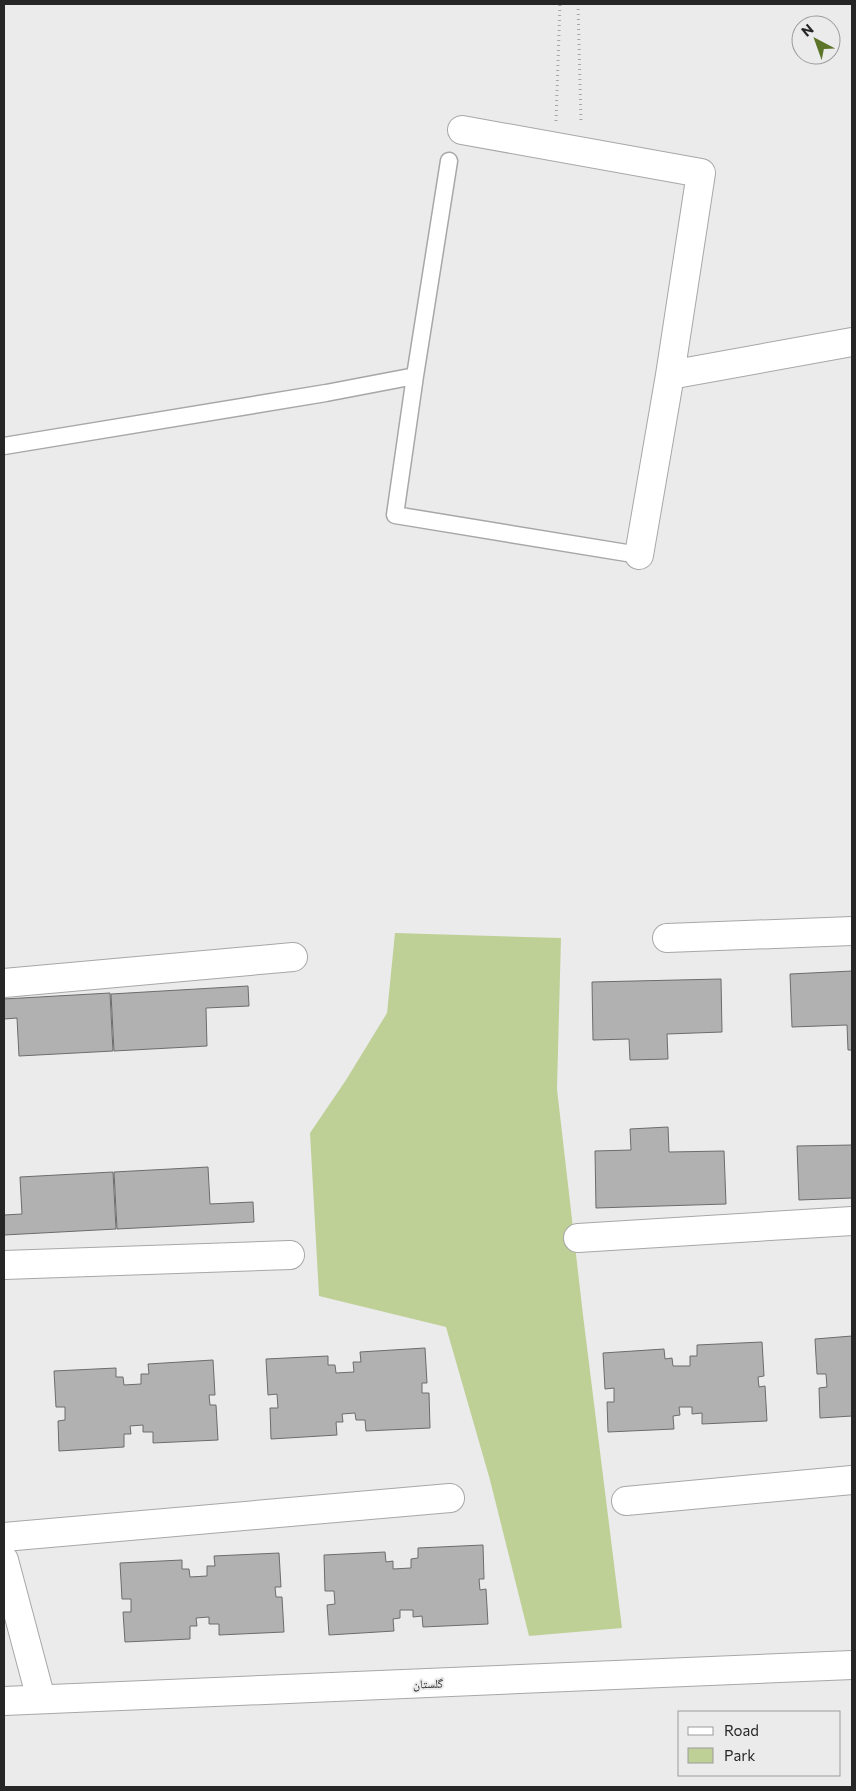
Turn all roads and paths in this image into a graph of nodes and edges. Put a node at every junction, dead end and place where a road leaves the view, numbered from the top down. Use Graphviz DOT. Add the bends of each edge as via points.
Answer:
graph roads {
  1 [pos="560,4"];
  2 [pos="578,4"];
  3 [pos="462,130"];
  4 [pos="555,147"];
  5 [pos="582,152"];
  6 [pos="450,161"];
  7 [pos="852,342"];
  8 [pos="670,375"];
  9 [pos="415,376"];
  10 [pos="4,446"];
  11 [pos="639,555"];
  12 [pos="852,931"];
  13 [pos="667,938"];
  14 [pos="293,957"];
  15 [pos="4,983"];
  16 [pos="852,1221"];
  17 [pos="578,1238"];
  18 [pos="290,1255"];
  19 [pos="4,1265"];
  20 [pos="852,1480"];
  21 [pos="450,1498"];
  22 [pos="626,1501"];
  23 [pos="4,1537"];
  24 [pos="4,1560"];
  25 [pos="852,1665"];
  26 [pos="41,1699"];
  27 [pos="4,1701"];
  1 -- 4 [label="path"];
  2 -- 5 [label="path"];
  3 -- 4 [label="street"];
  4 -- 5 [label="street"];
  5 -- 8 [label="street" via="701,173"];
  6 -- 9 [label="lane"];
  7 -- 8 [label="street"];
  8 -- 11 [label="street"];
  9 -- 10 [label="lane"];
  9 -- 11 [label="lane" via="395,515"];
  12 -- 13 [label="street"];
  14 -- 15 [label="street"];
  16 -- 17 [label="street"];
  18 -- 19 [label="street"];
  20 -- 22 [label="street"];
  21 -- 23 [label="street"];
  24 -- 26 [label="street"];
  25 -- 26 [label="street, گلستان"];
  26 -- 27 [label="street, گلستان"];
}
